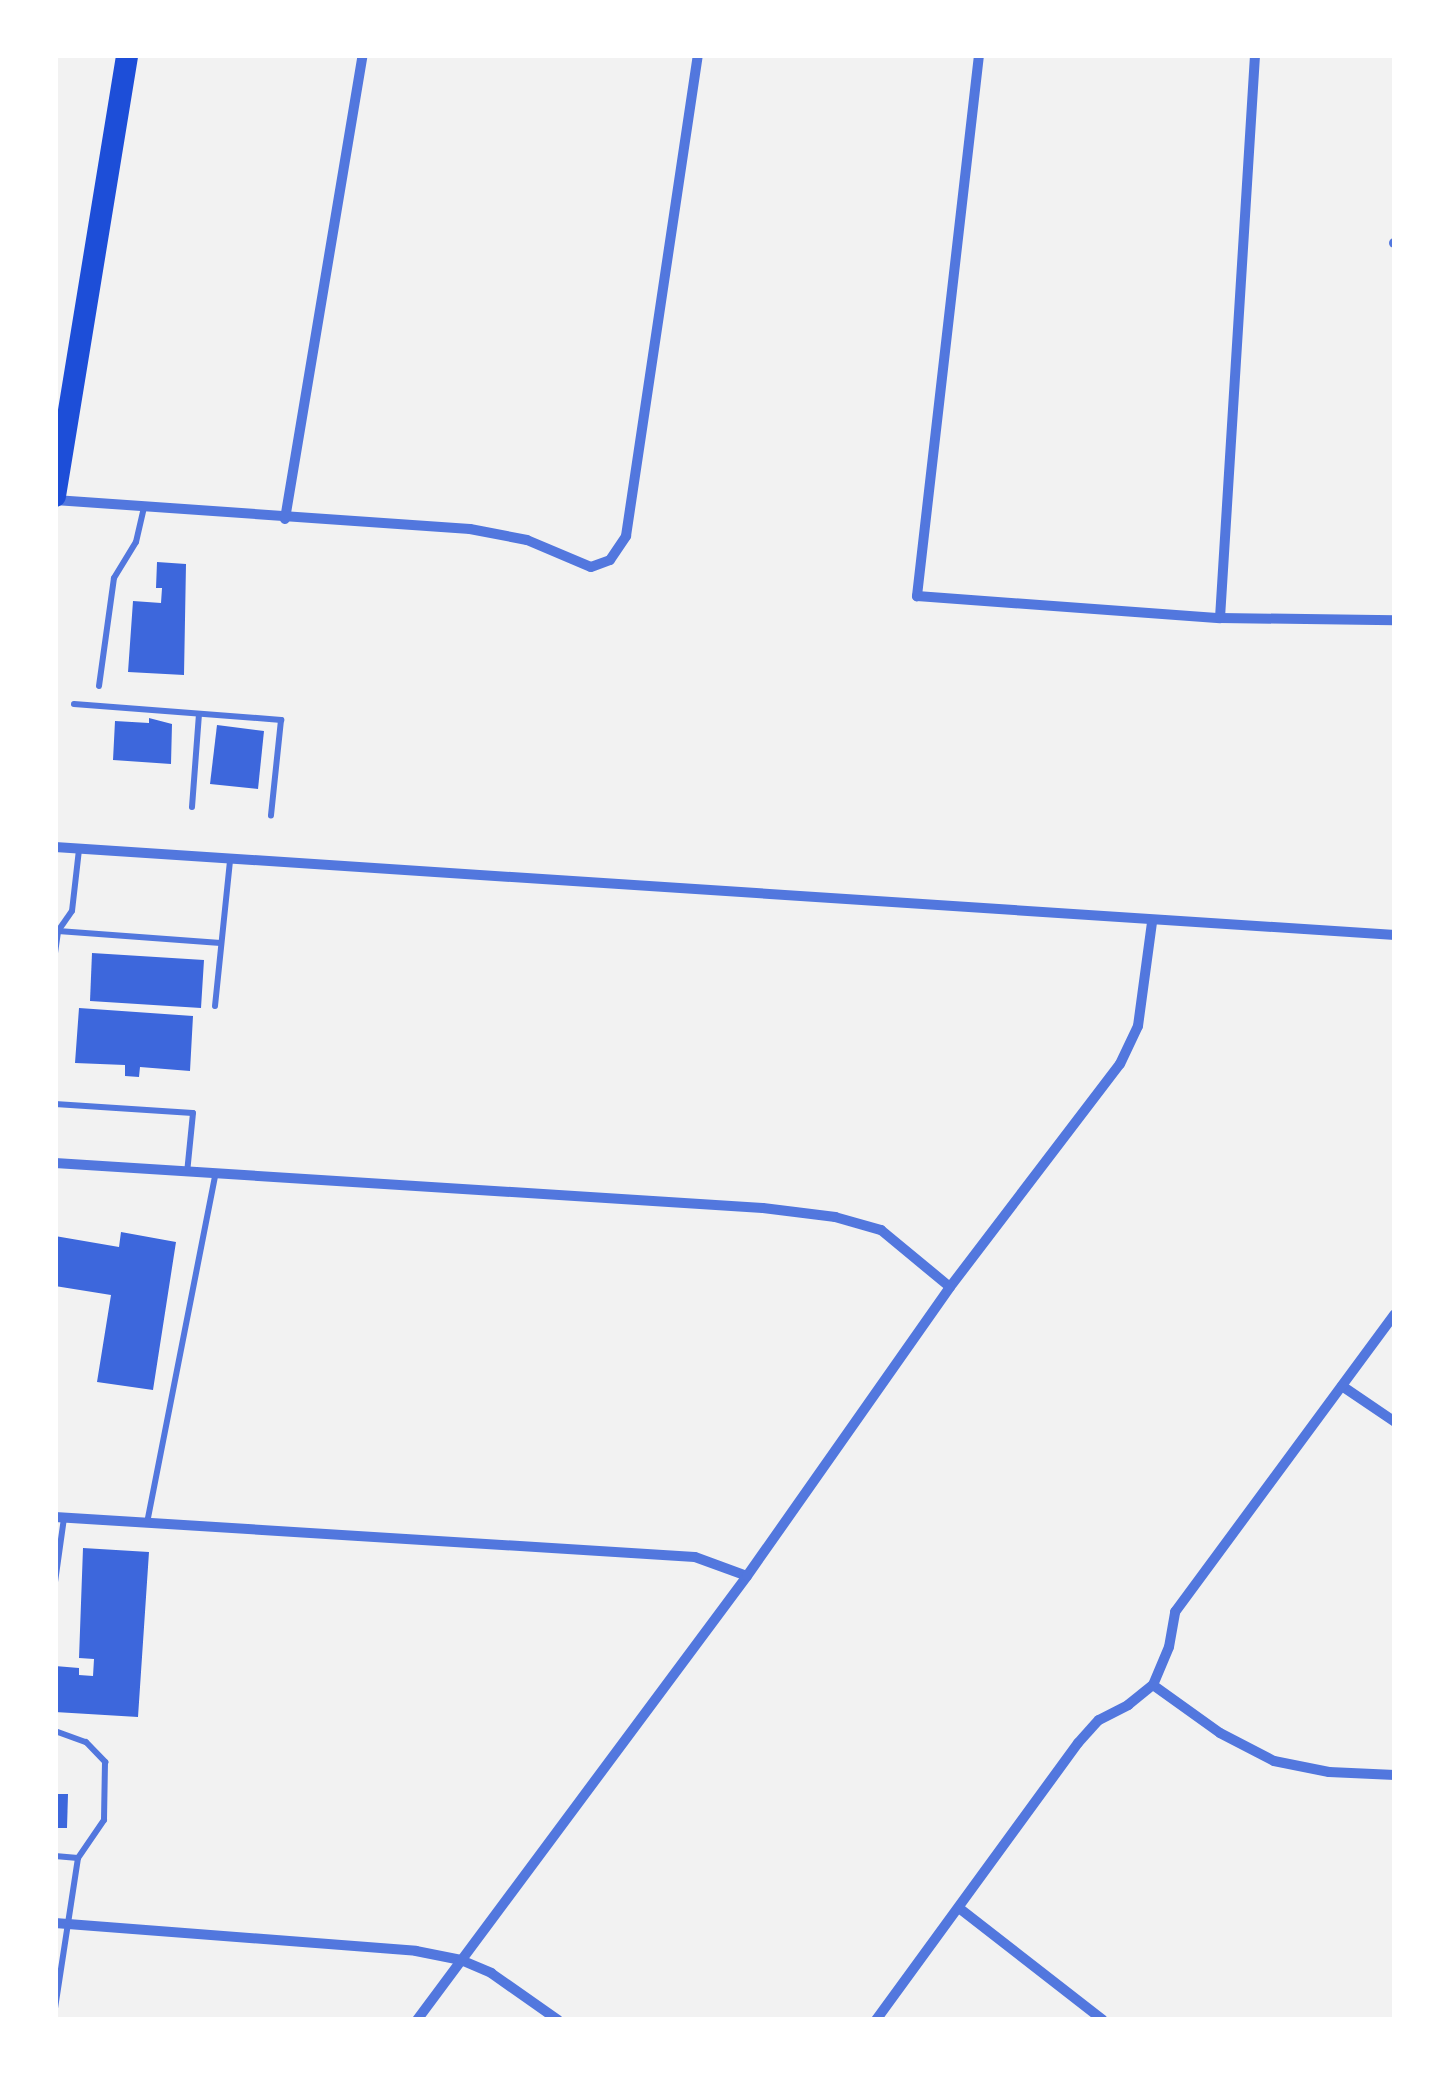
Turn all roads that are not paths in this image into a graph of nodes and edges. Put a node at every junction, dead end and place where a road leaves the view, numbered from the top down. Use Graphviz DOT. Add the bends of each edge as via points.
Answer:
graph roads {
  1 [pos="127,55"];
  2 [pos="363,55"];
  3 [pos="698,55"];
  4 [pos="979,55"];
  5 [pos="1255,55"];
  6 [pos="55,498"];
  7 [pos="144,508"];
  8 [pos="285,519"];
  9 [pos="1220,618"];
  10 [pos="1395,620"];
  11 [pos="98,686"];
  12 [pos="74,704"];
  13 [pos="199,714"];
  14 [pos="192,807"];
  15 [pos="271,815"];
  16 [pos="55,847"];
  17 [pos="79,848"];
  18 [pos="230,860"];
  19 [pos="1152,922"];
  20 [pos="58,931"];
  21 [pos="1395,935"];
  22 [pos="222,943"];
  23 [pos="55,948"];
  24 [pos="214,1006"];
  25 [pos="55,1104"];
  26 [pos="55,1163"];
  27 [pos="187,1174"];
  28 [pos="215,1176"];
  29 [pos="950,1286"];
  30 [pos="1395,1314"];
  31 [pos="1342,1386"];
  32 [pos="1395,1422"];
  33 [pos="60,1518"];
  34 [pos="147,1525"];
  35 [pos="56,1576"];
  36 [pos="747,1576"];
  37 [pos="1153,1685"];
  38 [pos="55,1730"];
  39 [pos="1395,1775"];
  40 [pos="55,1856"];
  41 [pos="78,1858"];
  42 [pos="959,1908"];
  43 [pos="55,1923"];
  44 [pos="68,1924"];
  45 [pos="461,1960"];
  46 [pos="55,2008"];
  47 [pos="417,2020"];
  48 [pos="558,2020"];
  49 [pos="876,2020"];
  50 [pos="1103,2020"];
  1 -- 6 [label="main road"];
  2 -- 8 [label="street"];
  3 -- 8 [label="street" via="626,536 610,560 591,567 527,540 470,529"];
  4 -- 9 [label="street" via="917,596"];
  5 -- 9 [label="street"];
  6 -- 7 [label="street"];
  7 -- 8 [label="street"];
  7 -- 11 [label="lane" via="136,542 114,578"];
  9 -- 10 [label="street"];
  12 -- 13 [label="lane"];
  13 -- 14 [label="lane"];
  13 -- 15 [label="lane" via="281,720"];
  16 -- 17 [label="street"];
  17 -- 18 [label="street"];
  17 -- 20 [label="lane" via="72,911"];
  18 -- 19 [label="street"];
  18 -- 22 [label="lane"];
  19 -- 21 [label="street"];
  19 -- 29 [label="street" via="1138,1026 1120,1064"];
  20 -- 22 [label="lane"];
  20 -- 23 [label="lane"];
  22 -- 24 [label="lane"];
  25 -- 27 [label="lane" via="193,1113"];
  26 -- 27 [label="street"];
  27 -- 28 [label="street"];
  28 -- 29 [label="street" via="835,1217 881,1230"];
  28 -- 34 [label="lane"];
  29 -- 36 [label="street"];
  30 -- 31 [label="street"];
  31 -- 32 [label="street"];
  31 -- 37 [label="street" via="1175,1612"];
  33 -- 34 [label="street"];
  33 -- 35 [label="lane"];
  34 -- 36 [label="street" via="696,1557"];
  36 -- 45 [label="street"];
  37 -- 39 [label="street" via="1220,1733 1274,1760 1329,1772"];
  37 -- 42 [label="street" via="1099,1720 1078,1743"];
  38 -- 41 [label="lane" via="86,1742 105,1762 104,1820"];
  40 -- 41 [label="lane"];
  41 -- 44 [label="lane"];
  42 -- 49 [label="street"];
  42 -- 50 [label="street"];
  43 -- 44 [label="street"];
  44 -- 45 [label="street"];
  44 -- 46 [label="lane"];
  45 -- 47 [label="street"];
  45 -- 48 [label="street"];
}
